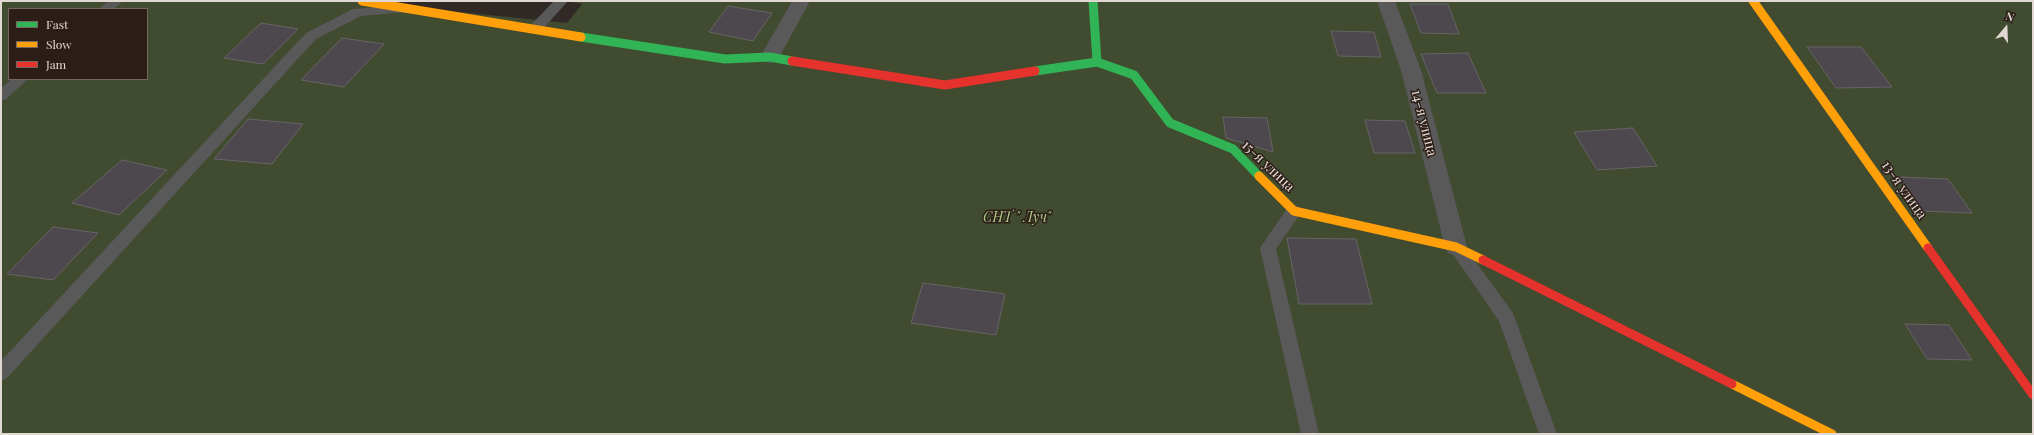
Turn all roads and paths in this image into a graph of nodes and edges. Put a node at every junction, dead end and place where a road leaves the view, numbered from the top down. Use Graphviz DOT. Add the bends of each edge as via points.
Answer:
graph roads {
  1 [pos="116,1"];
  2 [pos="362,1"];
  3 [pos="561,1"];
  4 [pos="801,1"];
  5 [pos="1093,1"];
  6 [pos="1386,1"];
  7 [pos="1752,1"];
  8 [pos="107,8"];
  9 [pos="406,8"];
  10 [pos="534,30"];
  11 [pos="770,57"];
  12 [pos="1097,62"];
  13 [pos="20,80"];
  14 [pos="1,96"];
  15 [pos="1294,211"];
  16 [pos="1456,247"];
  17 [pos="1,373"];
  18 [pos="2033,395"];
  19 [pos="1310,434"];
  20 [pos="1548,434"];
  21 [pos="1832,434"];
  1 -- 8 [label="lane"];
  2 -- 9 [label="street"];
  3 -- 10 [label="lane"];
  4 -- 11 [label="street"];
  5 -- 12 [label="street"];
  6 -- 16 [label="street, 14-я улица" via="1411,70"];
  7 -- 18 [label="street, 13-я улица"];
  9 -- 10 [label="street"];
  9 -- 17 [label="lane" via="358,12 311,36"];
  10 -- 11 [label="street" via="725,59"];
  11 -- 12 [label="street" via="945,85"];
  12 -- 15 [label="street, 15-я улица" via="1134,74 1170,122 1233,150"];
  13 -- 14 [label="lane"];
  15 -- 16 [label="street, 15-я улица"];
  15 -- 19 [label="lane" via="1268,248"];
  16 -- 20 [label="lane" via="1507,318"];
  16 -- 21 [label="street, 15-я улица"];
}
